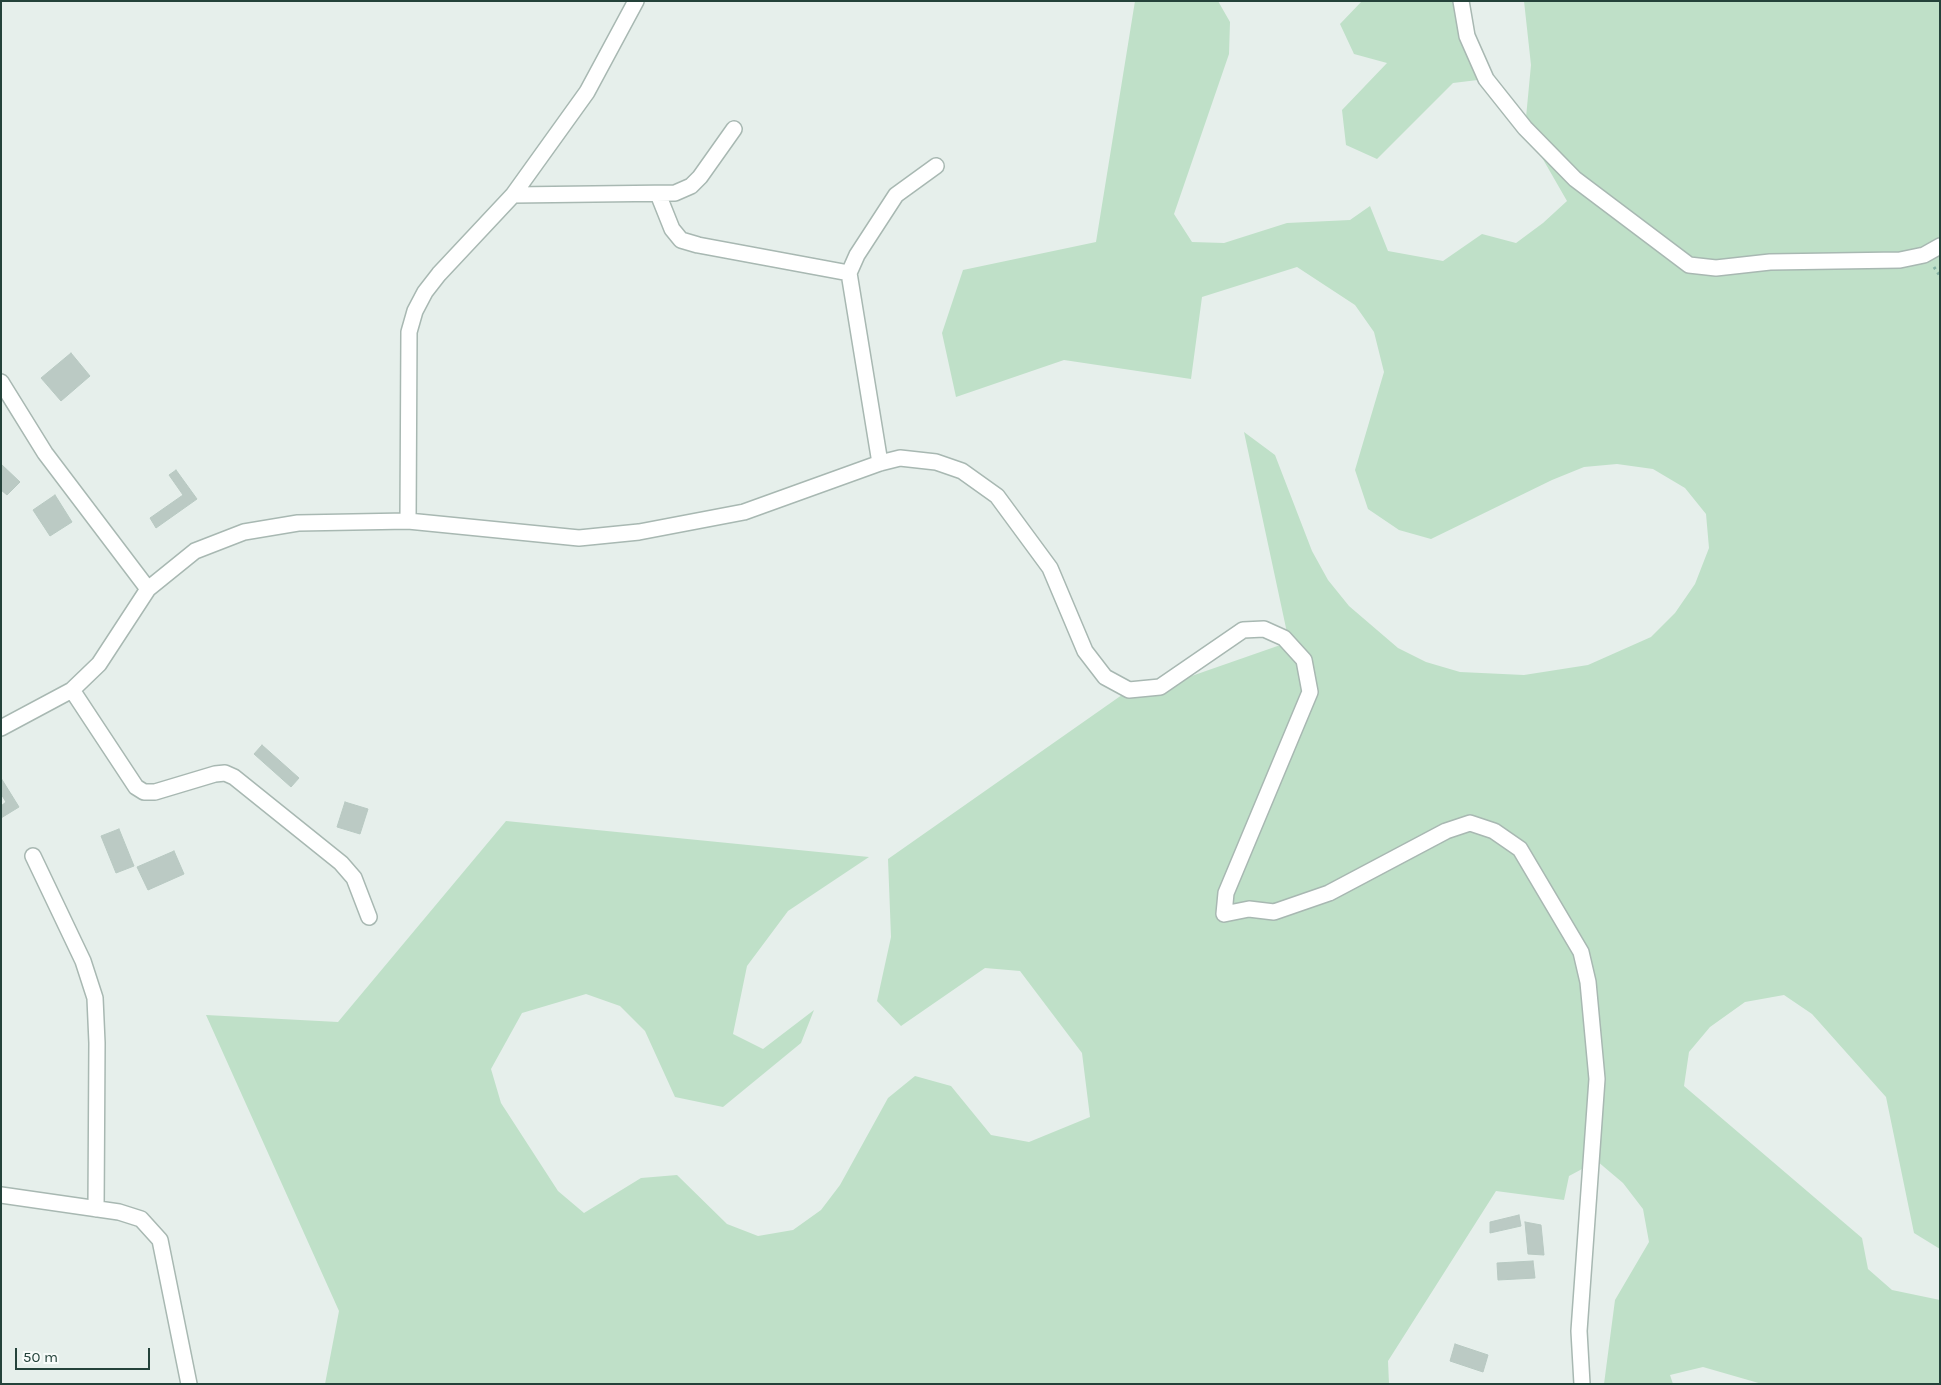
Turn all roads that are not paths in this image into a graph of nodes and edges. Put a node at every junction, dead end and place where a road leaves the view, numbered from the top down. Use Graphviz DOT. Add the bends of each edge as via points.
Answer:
graph roads {
  1 [pos="636,1"];
  2 [pos="1461,1"];
  3 [pos="734,129"];
  4 [pos="936,166"];
  5 [pos="658,194"];
  6 [pos="513,195"];
  7 [pos="1940,246"];
  8 [pos="849,273"];
  9 [pos="1,382"];
  10 [pos="880,463"];
  11 [pos="408,521"];
  12 [pos="148,589"];
  13 [pos="72,690"];
  14 [pos="1,728"];
  15 [pos="33,856"];
  16 [pos="369,916"];
  17 [pos="1,1195"];
  18 [pos="96,1209"];
  19 [pos="189,1384"];
  20 [pos="1582,1384"];
  1 -- 6 [label="street" via="587,92"];
  2 -- 7 [label="street" via="1468,36 1486,80 1526,128 1575,179 1689,265 1716,268 1770,262 1900,260 1924,255"];
  3 -- 5 [label="street" via="692,186 675,194"];
  4 -- 8 [label="street" via="896,195"];
  5 -- 6 [label="street"];
  5 -- 8 [label="street" via="672,229 681,240"];
  6 -- 11 [label="street" via="439,274 415,311 409,332"];
  8 -- 10 [label="street"];
  9 -- 12 [label="street" via="45,453"];
  10 -- 11 [label="street" via="744,512 639,532 579,538"];
  10 -- 20 [label="street" via="900,458 936,462 962,471 997,496 1050,568 1085,651 1105,677 1129,690 1160,687 1243,630 1264,629 1284,638 1304,660 1310,692 1226,893 1224,914 1249,908 1274,912 1329,892 1446,831 1470,823 1494,831 1520,849 1581,952 1588,982 1597,1078 1579,1331"];
  11 -- 12 [label="street" via="298,523 244,532 195,551"];
  12 -- 13 [label="street" via="99,664"];
  13 -- 14 [label="street"];
  13 -- 16 [label="street" via="136,787 144,792 155,792 215,774 234,777 341,863 354,878"];
  15 -- 18 [label="street" via="83,961 95,998"];
  17 -- 18 [label="street"];
  18 -- 19 [label="street" via="141,1219 160,1240"];
}
